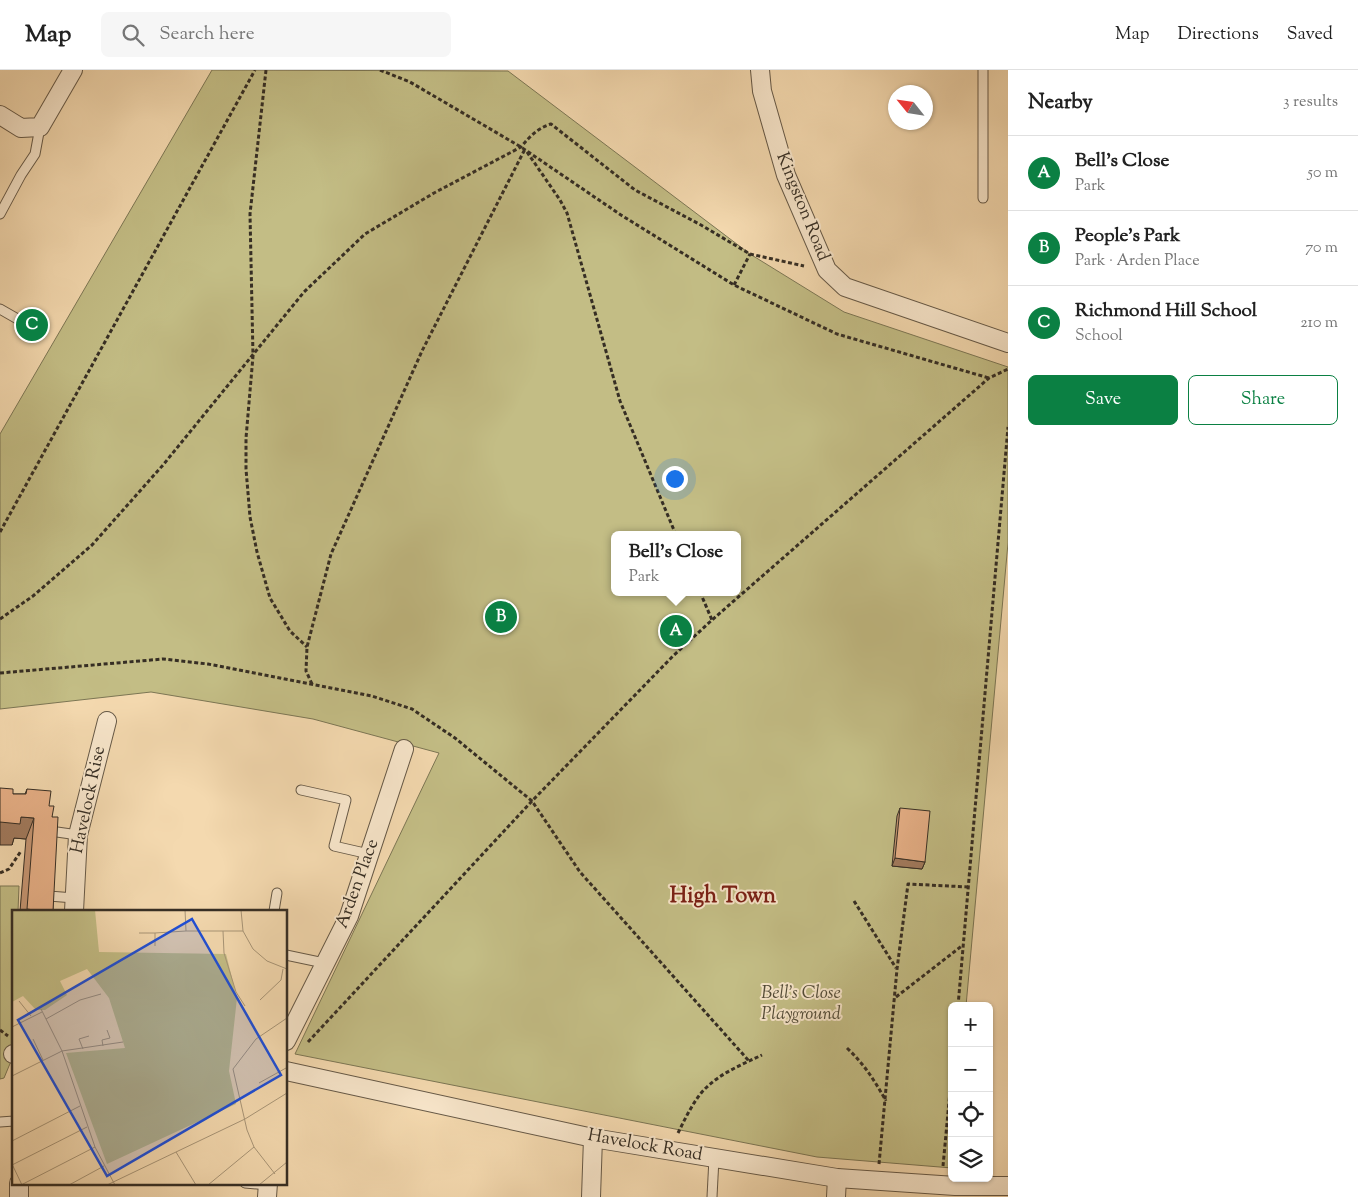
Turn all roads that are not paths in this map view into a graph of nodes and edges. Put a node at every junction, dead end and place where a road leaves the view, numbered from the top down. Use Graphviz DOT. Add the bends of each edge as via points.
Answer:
graph roads {
  1 [pos="73,70"];
  2 [pos="760,70"];
  3 [pos="983,70"];
  4 [pos="0,115"];
  5 [pos="40,126"];
  6 [pos="983,198"];
  7 [pos="0,214"];
  8 [pos="0,309"];
  9 [pos="28,325"];
  10 [pos="1008,343"];
  11 [pos="107,721"];
  12 [pos="404,749"];
  13 [pos="301,790"];
  14 [pos="57,832"];
  15 [pos="78,835"];
  16 [pos="369,854"];
  17 [pos="277,893"];
  18 [pos="49,896"];
  19 [pos="74,905"];
  20 [pos="274,910"];
  21 [pos="288,954"];
  22 [pos="324,963"];
  23 [pos="288,1037"];
  24 [pos="288,1071"];
  25 [pos="593,1138"];
  26 [pos="714,1158"];
  27 [pos="837,1178"];
  28 [pos="19,1184"];
  29 [pos="249,1184"];
  30 [pos="1008,1186"];
  31 [pos="267,1188"];
  32 [pos="950,1189"];
  33 [pos="19,1197"];
  34 [pos="591,1197"];
  35 [pos="712,1197"];
  36 [pos="836,1197"];
  1 -- 5 [label="street"];
  2 -- 10 [label="street, Kingston Road" via="762,91 786,175 827,270 845,287"];
  3 -- 6 [label="lane"];
  4 -- 5 [label="street" via="21,128"];
  5 -- 7 [label="lane" via="35,154"];
  8 -- 9 [label="lane"];
  11 -- 15 [label="street, Havelock Rise"];
  12 -- 16 [label="street, Arden Place"];
  13 -- 16 [label="lane" via="346,800 334,846"];
  14 -- 15 [label="lane"];
  15 -- 19 [label="street, Havelock Rise"];
  16 -- 22 [label="street, Arden Place" via="349,916"];
  17 -- 20 [label="lane"];
  18 -- 19 [label="lane"];
  21 -- 22 [label="lane"];
  22 -- 23 [label="street, Arden Place"];
  24 -- 25 [label="street, Havelock Road"];
  25 -- 26 [label="street, Havelock Road"];
  25 -- 34 [label="street"];
  26 -- 27 [label="street, Havelock Road"];
  26 -- 35 [label="lane"];
  27 -- 32 [label="street, Havelock Road"];
  27 -- 36 [label="street"];
  28 -- 33 [label="street"];
  29 -- 31 [label="lane"];
  30 -- 32 [label="street, Havelock Road"];
}
